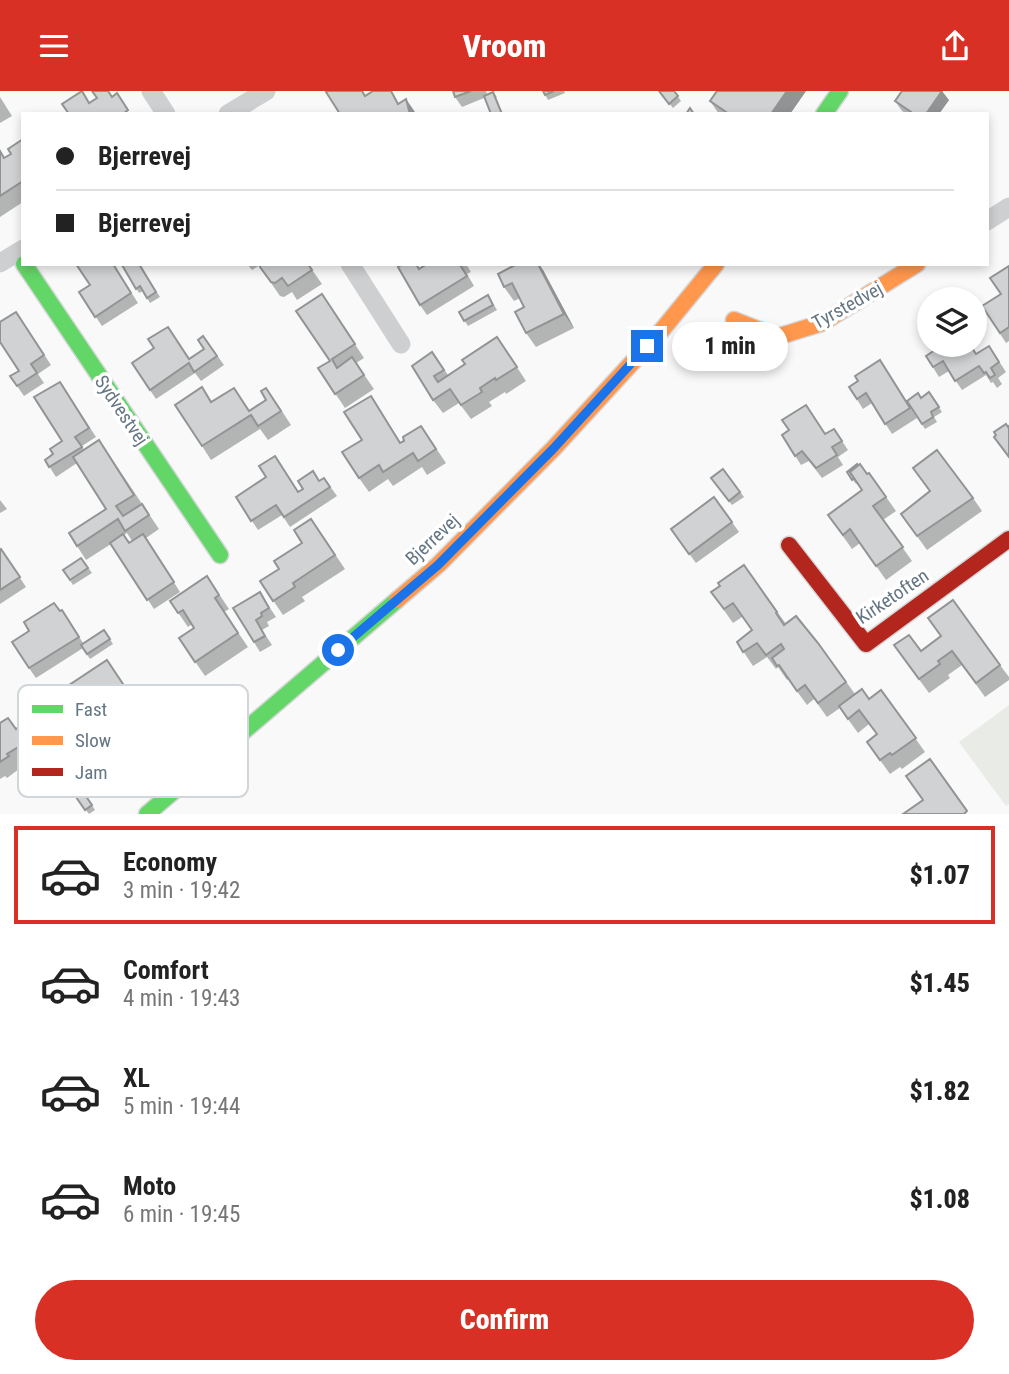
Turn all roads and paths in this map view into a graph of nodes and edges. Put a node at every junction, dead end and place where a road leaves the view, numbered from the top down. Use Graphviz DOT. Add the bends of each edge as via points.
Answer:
graph roads {
  1 [pos="151,91"];
  2 [pos="266,91"];
  3 [pos="840,91"];
  4 [pos="249,108"];
  5 [pos="165,112"];
  6 [pos="825,112"];
  7 [pos="1009,207"];
  8 [pos="989,220"];
  9 [pos="22,266"];
  10 [pos="351,266"];
  11 [pos="714,266"];
  12 [pos="914,266"];
  13 [pos="734,320"];
  14 [pos="401,344"];
  15 [pos="1009,539"];
  16 [pos="789,545"];
  17 [pos="220,555"];
  18 [pos="248,728"];
  19 [pos="167,797"];
  20 [pos="147,814"];
  1 -- 5 [label="street"];
  2 -- 4 [label="street"];
  3 -- 6 [label="street"];
  7 -- 8 [label="street"];
  9 -- 17 [label="street, Sydvestvej"];
  10 -- 14 [label="street"];
  11 -- 18 [label="street, Bjerrevej" via="553,449 438,565"];
  12 -- 13 [label="street, Tyrstedvej" via="822,323 777,337"];
  15 -- 16 [label="street, Kirketoften" via="866,644"];
  19 -- 20 [label="street, Bjerrevej"];
}
